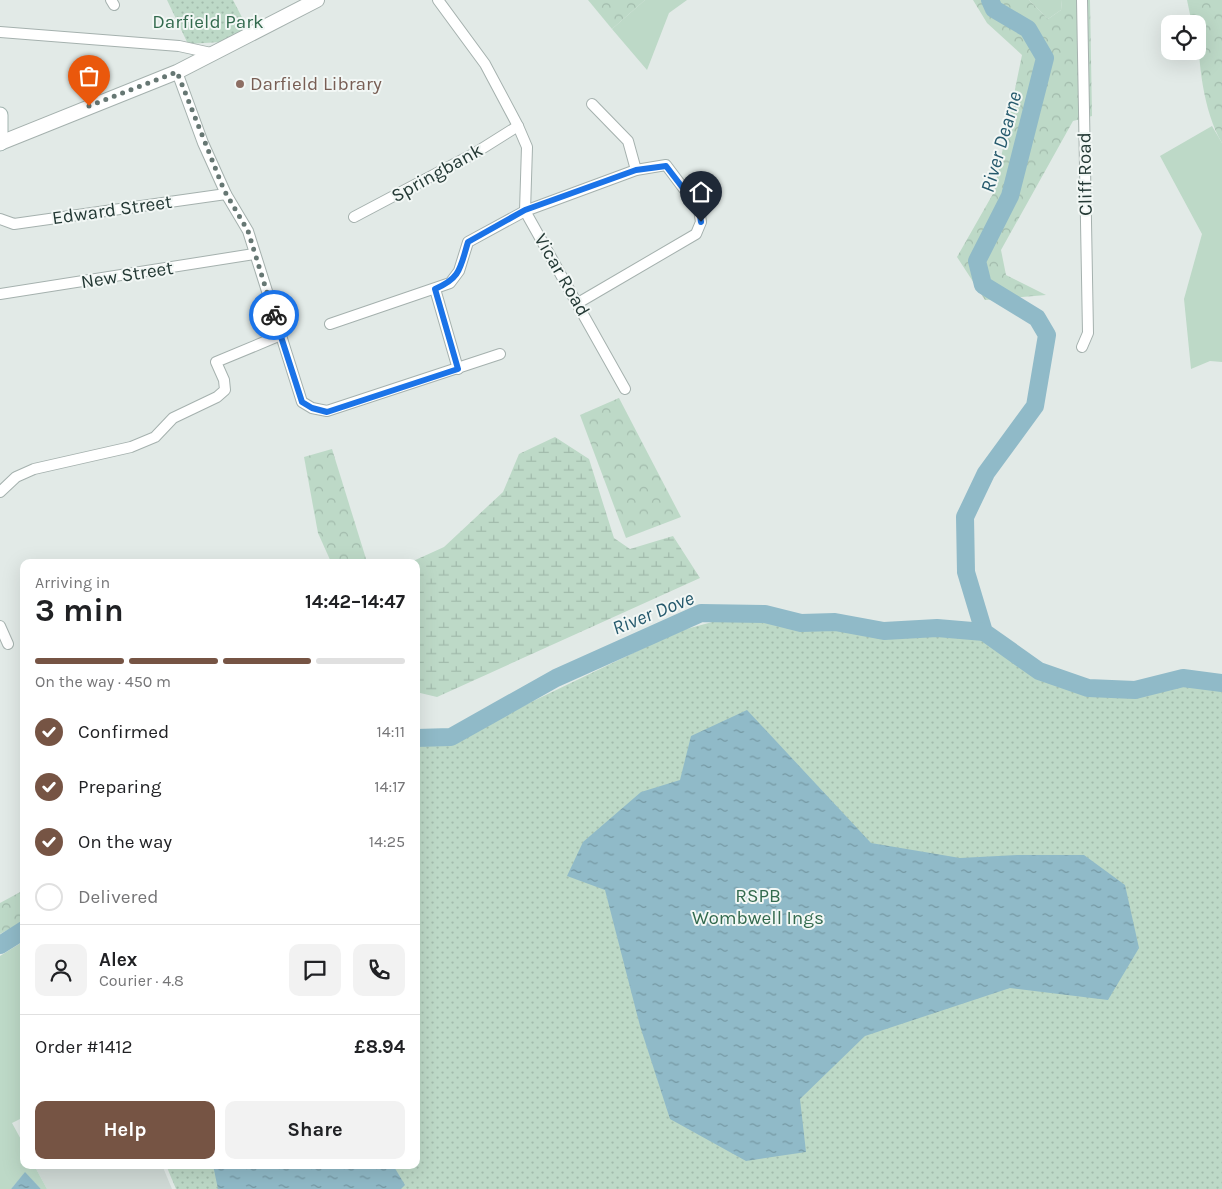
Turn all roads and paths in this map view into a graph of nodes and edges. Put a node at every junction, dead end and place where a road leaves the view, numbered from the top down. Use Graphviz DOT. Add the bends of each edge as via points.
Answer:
graph roads {
  1 [pos="317,0"];
  2 [pos="438,0"];
  3 [pos="1082,0"];
  4 [pos="0,32"];
  5 [pos="211,53"];
  6 [pos="177,72"];
  7 [pos="592,104"];
  8 [pos="0,115"];
  9 [pos="518,126"];
  10 [pos="0,143"];
  11 [pos="636,170"];
  12 [pos="226,194"];
  13 [pos="525,210"];
  14 [pos="354,217"];
  15 [pos="0,219"];
  16 [pos="254,254"];
  17 [pos="435,289"];
  18 [pos="0,294"];
  19 [pos="578,303"];
  20 [pos="330,324"];
  21 [pos="281,335"];
  22 [pos="1082,347"];
  23 [pos="500,354"];
  24 [pos="458,369"];
  25 [pos="625,389"];
  26 [pos="0,492"];
  27 [pos="0,626"];
  28 [pos="8,644"];
  1 -- 5 [label="street"];
  2 -- 9 [label="street" via="484,64"];
  3 -- 22 [label="street, Cliff Road" via="1088,333"];
  4 -- 5 [label="street" via="179,46"];
  5 -- 6 [label="street"];
  6 -- 10 [label="street"];
  6 -- 12 [label="street"];
  7 -- 11 [label="street" via="628,141"];
  8 -- 10 [label="main road"];
  9 -- 13 [label="street" via="527,147"];
  9 -- 14 [label="street, Springbank" via="475,153"];
  11 -- 13 [label="street"];
  11 -- 19 [label="street" via="666,166 699,209 701,222 696,234"];
  12 -- 15 [label="street, Edward Street" via="14,224"];
  12 -- 16 [label="street" via="248,231"];
  13 -- 17 [label="street" via="468,242 459,271 450,283"];
  13 -- 19 [label="street, Vicar Road"];
  16 -- 18 [label="street, New Street"];
  16 -- 21 [label="street"];
  17 -- 20 [label="street"];
  17 -- 24 [label="street"];
  19 -- 25 [label="street, Vicar Road"];
  21 -- 24 [label="street" via="302,402 327,412"];
  21 -- 26 [label="street" via="216,362 225,390 173,418 155,436 131,447 34,469 16,477"];
  23 -- 24 [label="street"];
  27 -- 28 [label="street"];
}
